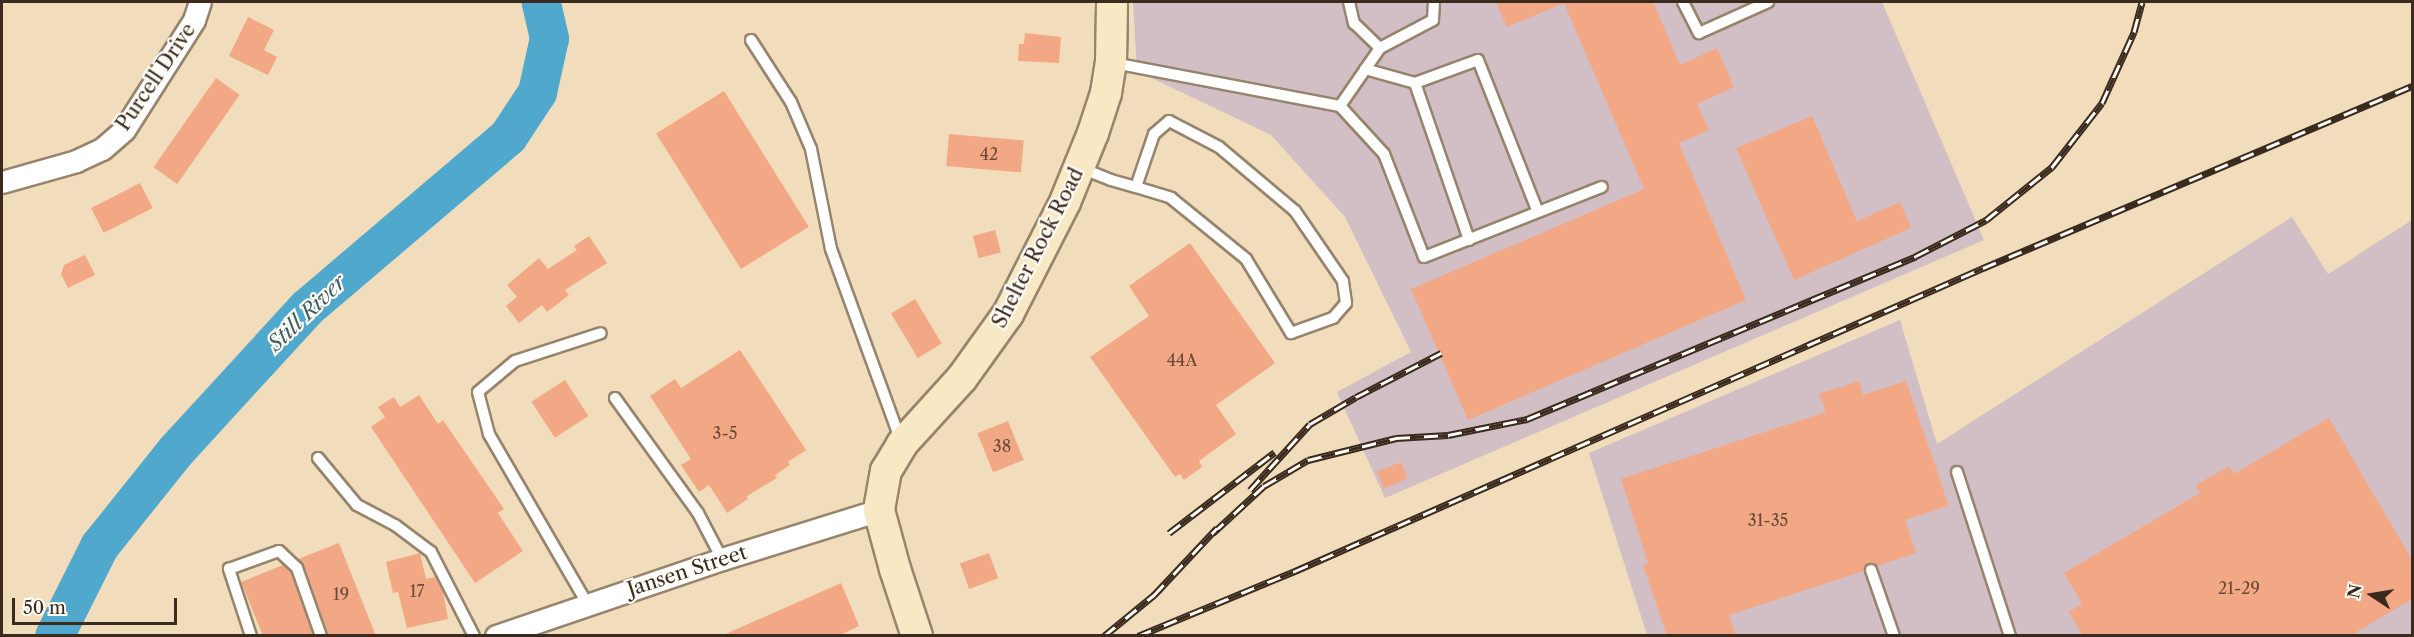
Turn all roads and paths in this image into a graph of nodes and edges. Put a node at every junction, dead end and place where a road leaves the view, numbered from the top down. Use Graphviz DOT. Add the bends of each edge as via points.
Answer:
graph roads {
  1 [pos="200,2"];
  2 [pos="1112,2"];
  3 [pos="1349,2"];
  4 [pos="1434,2"];
  5 [pos="1683,2"];
  6 [pos="1768,2"];
  7 [pos="751,40"];
  8 [pos="1380,48"];
  9 [pos="1111,62"];
  10 [pos="1365,69"];
  11 [pos="1415,83"];
  12 [pos="1340,106"];
  13 [pos="1080,168"];
  14 [pos="2,182"];
  15 [pos="1136,187"];
  16 [pos="1602,187"];
  17 [pos="1538,212"];
  18 [pos="1468,240"];
  19 [pos="601,333"];
  20 [pos="615,398"];
  21 [pos="902,444"];
  22 [pos="318,458"];
  23 [pos="1957,472"];
  24 [pos="879,510"];
  25 [pos="722,559"];
  26 [pos="1871,570"];
  27 [pos="588,605"];
  28 [pos="251,636"];
  29 [pos="321,636"];
  30 [pos="474,636"];
  31 [pos="496,636"];
  32 [pos="917,636"];
  33 [pos="1894,636"];
  34 [pos="2010,636"];
  1 -- 14 [label="street, Purcell Drive" via="194,20 124,130 102,149 76,161"];
  2 -- 9 [label="street, Shelter Rock Road"];
  3 -- 8 [label="lane" via="1354,23"];
  4 -- 8 [label="lane" via="1433,20"];
  5 -- 6 [label="lane" via="1699,33"];
  7 -- 21 [label="lane" via="791,102 811,149 831,249"];
  8 -- 10 [label="lane"];
  9 -- 12 [label="lane"];
  9 -- 13 [label="street, Shelter Rock Road" via="1106,93"];
  10 -- 11 [label="lane"];
  10 -- 12 [label="lane"];
  11 -- 17 [label="lane" via="1478,60"];
  11 -- 18 [label="lane"];
  12 -- 18 [label="lane" via="1384,153 1424,257"];
  13 -- 15 [label="lane"];
  13 -- 21 [label="street, Shelter Rock Road" via="1008,314 962,378"];
  15 -- 15 [label="lane" via="1171,198 1246,259 1291,333 1333,318 1346,303 1343,281 1295,211 1219,147 1169,121 1154,134"];
  16 -- 17 [label="lane"];
  17 -- 18 [label="lane"];
  19 -- 27 [label="lane" via="515,361 478,392 489,434"];
  20 -- 25 [label="lane" via="698,513"];
  21 -- 24 [label="street, Shelter Rock Road" via="886,471"];
  22 -- 30 [label="lane" via="357,504 395,525 431,552"];
  23 -- 34 [label="lane"];
  24 -- 25 [label="street, Jansen Street"];
  24 -- 32 [label="street, Shelter Rock Road"];
  25 -- 27 [label="street, Jansen Street"];
  26 -- 33 [label="lane"];
  27 -- 31 [label="street, Jansen Street"];
  28 -- 29 [label="lane" via="229,569 279,551 297,568"];
}
